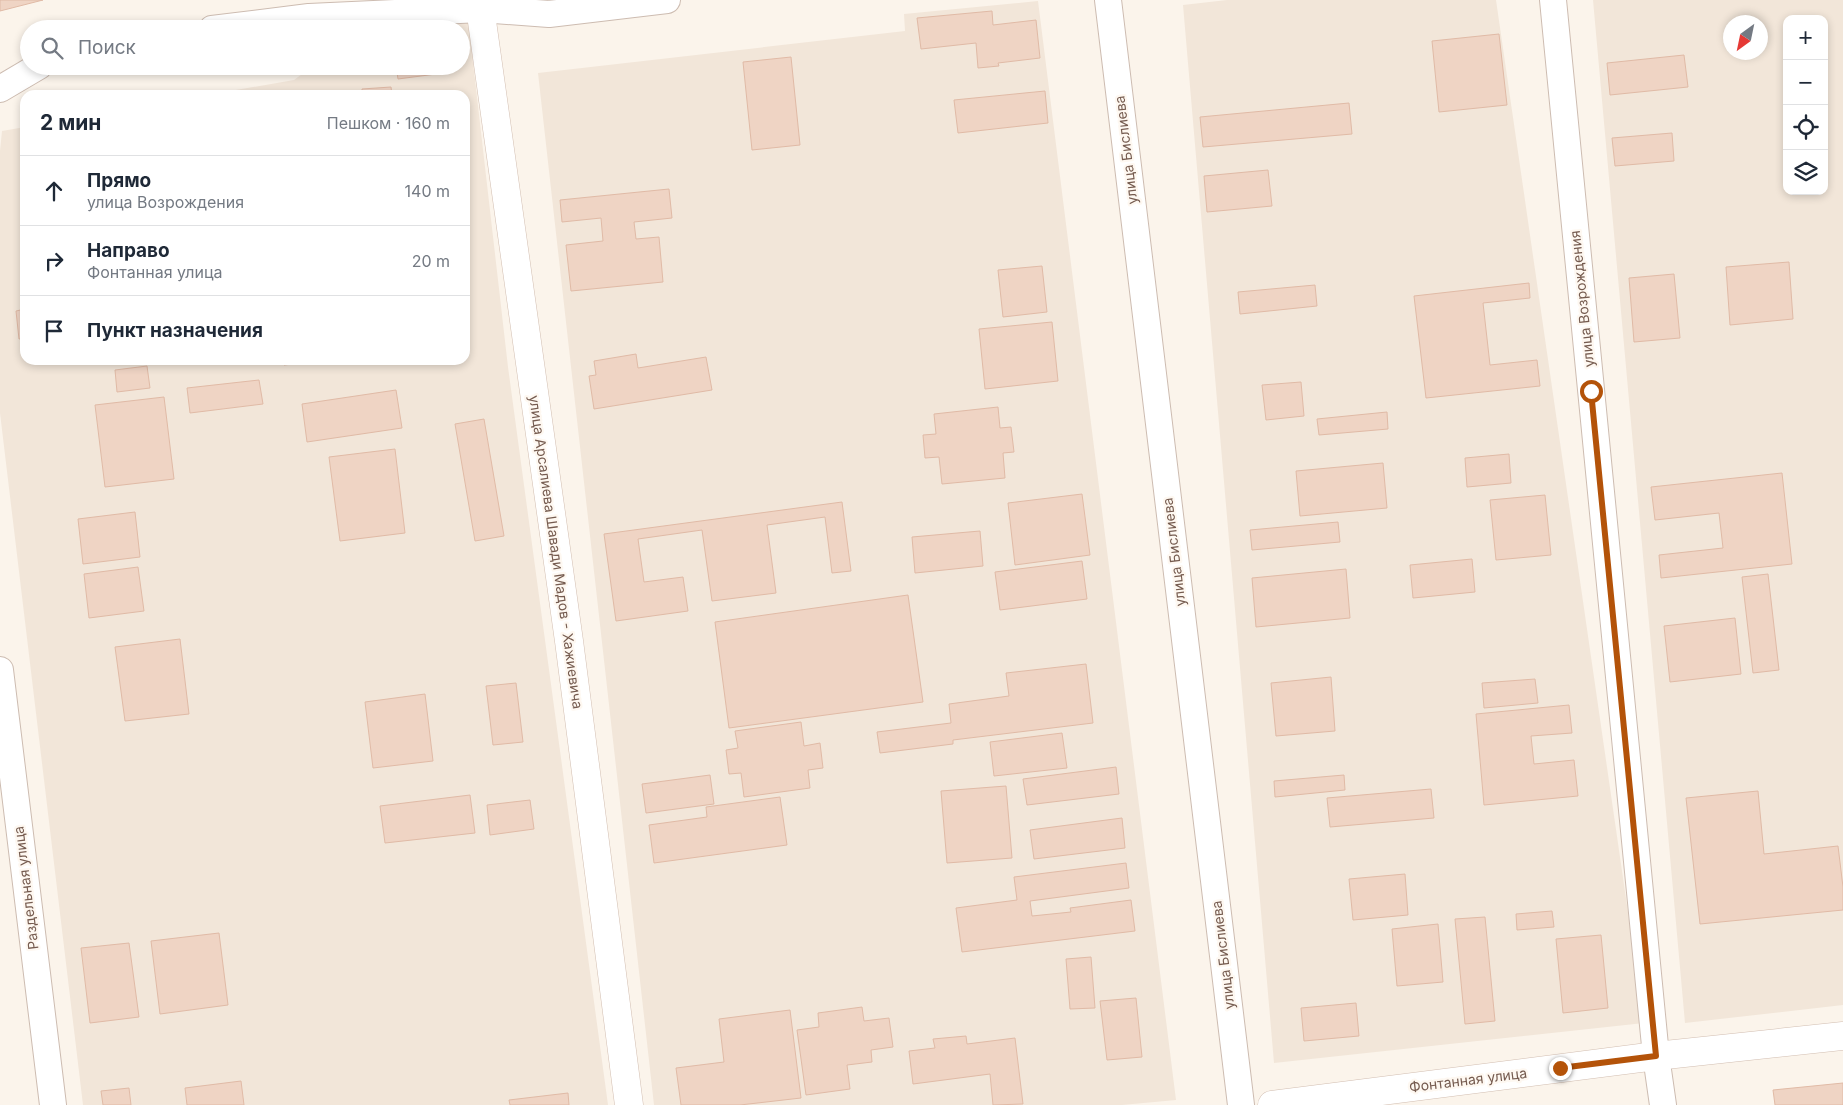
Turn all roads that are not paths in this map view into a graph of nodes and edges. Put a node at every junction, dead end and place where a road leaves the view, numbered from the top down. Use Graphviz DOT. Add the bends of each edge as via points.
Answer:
graph roads {
  1 [pos="667,0"];
  2 [pos="1108,0"];
  3 [pos="1553,0"];
  4 [pos="480,4"];
  5 [pos="285,20"];
  6 [pos="24,75"];
  7 [pos="0,89"];
  8 [pos="0,670"];
  9 [pos="1843,1036"];
  10 [pos="1656,1056"];
  11 [pos="52,1105"];
  12 [pos="629,1105"];
  13 [pos="1241,1105"];
  14 [pos="1272,1105"];
  15 [pos="1663,1105"];
  1 -- 4 [label="street" via="549,14"];
  2 -- 13 [label="street, улица Бислиева"];
  3 -- 10 [label="street, улица Возрождения"];
  4 -- 5 [label="street"];
  4 -- 12 [label="street, улица Арсалиева Шавади Мадов - Хажиевича" via="569,640"];
  6 -- 7 [label="street"];
  8 -- 11 [label="street, Раздельная улица"];
  9 -- 10 [label="street, Фонтанная улица"];
  10 -- 14 [label="street, Фонтанная улица"];
  10 -- 15 [label="street, улица Возрождения"];
}
